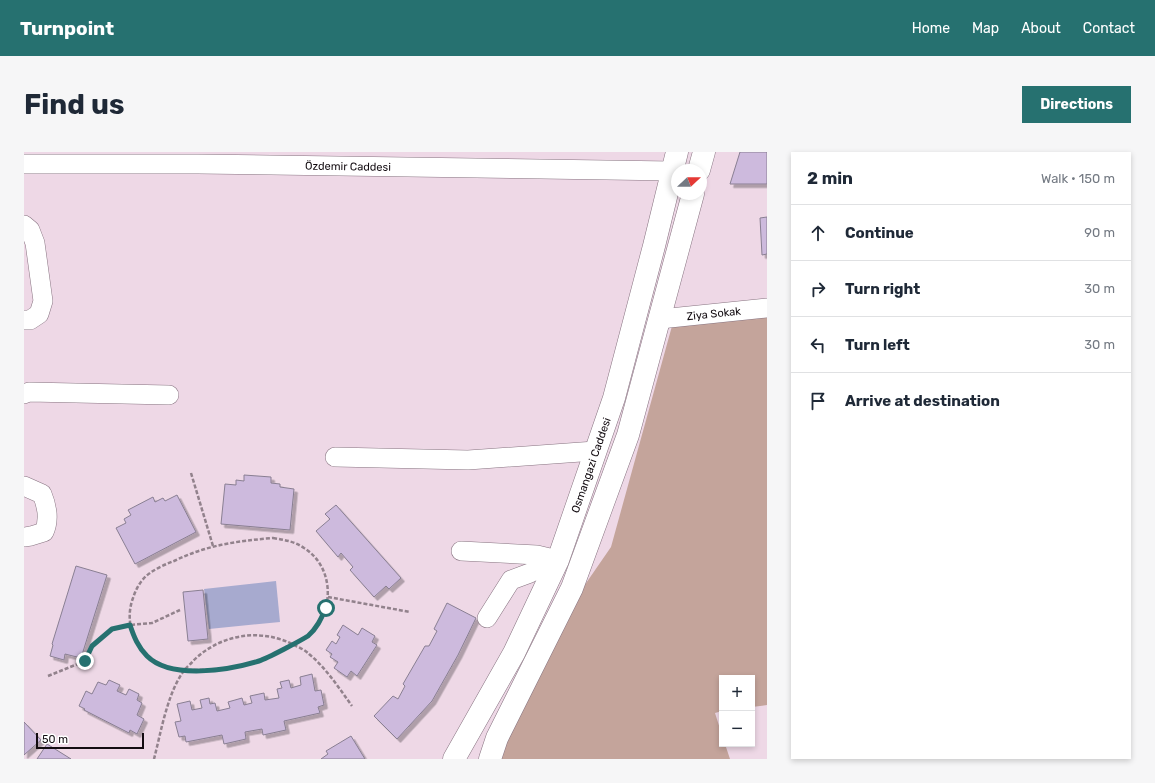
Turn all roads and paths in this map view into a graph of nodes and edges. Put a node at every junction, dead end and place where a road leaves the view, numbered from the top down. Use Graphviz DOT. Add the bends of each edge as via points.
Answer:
graph roads {
  1 [pos="704,152"];
  2 [pos="83,158"];
  3 [pos="283,159"];
  4 [pos="485,161"];
  5 [pos="674,161"];
  6 [pos="24,164"];
  7 [pos="701,164"];
  8 [pos="691,200"];
  9 [pos="24,225"];
  10 [pos="767,308"];
  11 [pos="660,319"];
  12 [pos="24,320"];
  13 [pos="24,394"];
  14 [pos="169,395"];
  15 [pos="595,451"];
  16 [pos="335,457"];
  17 [pos="191,473"];
  18 [pos="24,486"];
  19 [pos="24,537"];
  20 [pos="213,546"];
  21 [pos="461,551"];
  22 [pos="558,560"];
  23 [pos="328,597"];
  24 [pos="180,610"];
  25 [pos="410,612"];
  26 [pos="487,618"];
  27 [pos="130,625"];
  28 [pos="292,644"];
  29 [pos="185,670"];
  30 [pos="48,676"];
  31 [pos="352,706"];
  32 [pos="154,759"];
  33 [pos="454,759"];
  34 [pos="490,759"];
  1 -- 7 [label="main road"];
  2 -- 3 [label="street, Özdemir Caddesi"];
  2 -- 6 [label="street, Özdemir Caddesi"];
  3 -- 4 [label="street, Özdemir Caddesi"];
  4 -- 5 [label="street, Özdemir Caddesi"];
  5 -- 15 [label="main road, Osmangazi Caddesi" via="616,390"];
  8 -- 11 [label="main road"];
  9 -- 12 [label="street" via="30,230 35,243 43,301 39,314 30,320"];
  10 -- 11 [label="street, Ziya Sokak"];
  11 -- 34 [label="main road" via="628,435 572,588 496,738"];
  13 -- 14 [label="street" via="29,392"];
  15 -- 16 [label="street" via="468,460"];
  15 -- 22 [label="main road, Osmangazi Caddesi"];
  17 -- 20 [label="path"];
  18 -- 19 [label="street" via="42,494 46,503 48,524 44,532"];
  20 -- 23 [label="path" via="242,540 273,538 290,541 305,548 317,560 326,575"];
  20 -- 27 [label="path" via="188,554 148,574 136,588 130,606"];
  21 -- 22 [label="street" via="537,555"];
  22 -- 26 [label="street" via="512,580"];
  22 -- 33 [label="main road, Osmangazi Caddesi" via="514,653"];
  23 -- 25 [label="path"];
  23 -- 28 [label="path" via="319,624 307,636"];
  24 -- 27 [label="path" via="152,623"];
  27 -- 29 [label="path" via="136,642 148,657 164,667"];
  27 -- 30 [label="path" via="112,629 92,646 85,661"];
  28 -- 29 [label="path" via="260,661 217,670"];
  28 -- 29 [label="path" via="284,639 256,634 228,639 202,652"];
  28 -- 31 [label="path" via="309,653"];
  29 -- 32 [label="path" via="170,698"];
}
